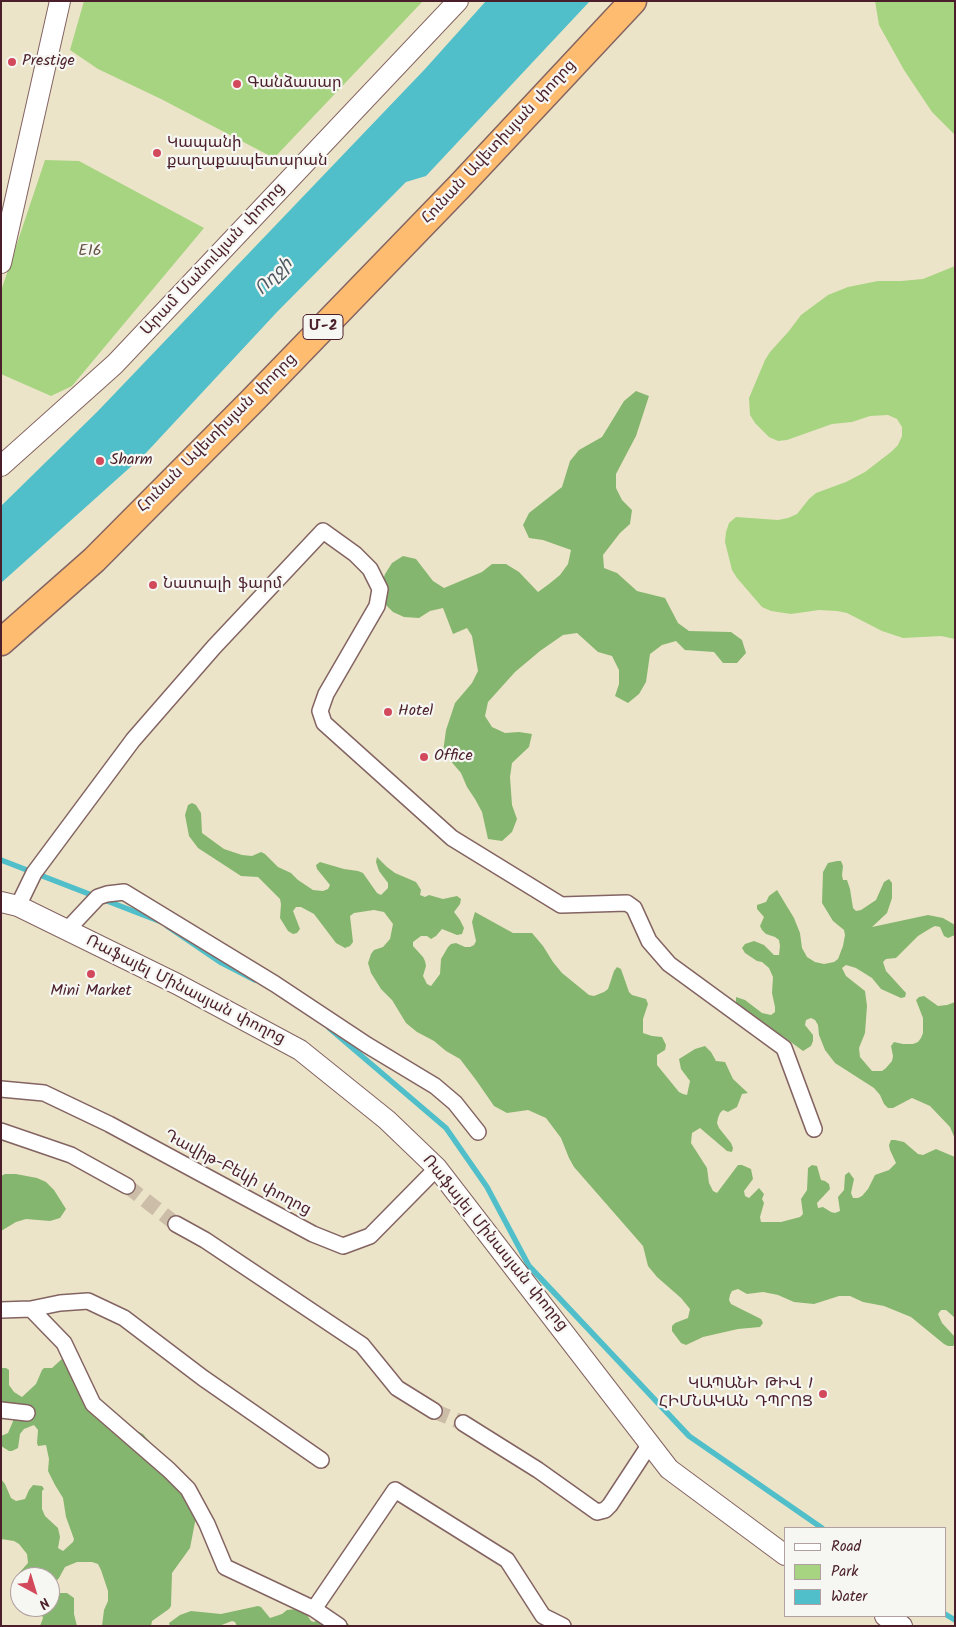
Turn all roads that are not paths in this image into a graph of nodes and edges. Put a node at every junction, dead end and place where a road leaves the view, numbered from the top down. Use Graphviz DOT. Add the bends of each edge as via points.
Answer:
graph roads {
  1 [pos="60,1"];
  2 [pos="458,1"];
  3 [pos="633,1"];
  4 [pos="1,263"];
  5 [pos="1,466"];
  6 [pos="1,642"];
  7 [pos="10,904"];
  8 [pos="67,930"];
  9 [pos="1,1089"];
  10 [pos="814,1128"];
  11 [pos="1,1131"];
  12 [pos="478,1132"];
  13 [pos="437,1168"];
  14 [pos="127,1186"];
  15 [pos="176,1224"];
  16 [pos="31,1309"];
  17 [pos="1,1310"];
  18 [pos="1,1410"];
  19 [pos="434,1411"];
  20 [pos="27,1412"];
  21 [pos="463,1422"];
  22 [pos="650,1444"];
  23 [pos="321,1460"];
  24 [pos="784,1554"];
  25 [pos="314,1609"];
  26 [pos="887,1617"];
  27 [pos="339,1626"];
  28 [pos="564,1626"];
  29 [pos="902,1626"];
  1 -- 4 [label="street"];
  2 -- 5 [label="street, Արամ Մանուկյան փողոց" via="115,364"];
  3 -- 6 [label="highway, Հունան Ավետիսյան փողոց / Մ-2" via="244,409 94,560"];
  7 -- 8 [label="street, Ռաֆայել Մինասյան փողոց"];
  7 -- 10 [label="street" via="133,740 214,647 323,531 355,554 370,569 380,588 376,606 326,694 320,710 324,723 452,838 561,905 627,903 634,908 649,941 669,964 784,1048"];
  8 -- 12 [label="street" via="98,897 124,892 435,1086"];
  8 -- 13 [label="street, Ռաֆայել Մինասյան փողոց" via="300,1050 387,1120"];
  9 -- 13 [label="street, Դավիթ-Բեկի փողոց" via="44,1093 109,1124 313,1234 343,1246 370,1236"];
  11 -- 14 [label="street" via="71,1155"];
  13 -- 22 [label="street, Ռաֆայել Մինասյան փողոց"];
  15 -- 19 [label="street" via="362,1345 396,1388"];
  16 -- 17 [label="street"];
  16 -- 23 [label="street" via="60,1302 88,1301 124,1318"];
  16 -- 25 [label="street" via="64,1343 93,1404 188,1489 225,1567"];
  18 -- 20 [label="street"];
  21 -- 22 [label="street" via="597,1512 610,1506"];
  22 -- 24 [label="street, Ռաֆայել Մինասյան փողոց" via="669,1469"];
  25 -- 27 [label="street"];
  25 -- 28 [label="street" via="394,1490 507,1560 544,1616"];
  26 -- 29 [label="street"];
}
